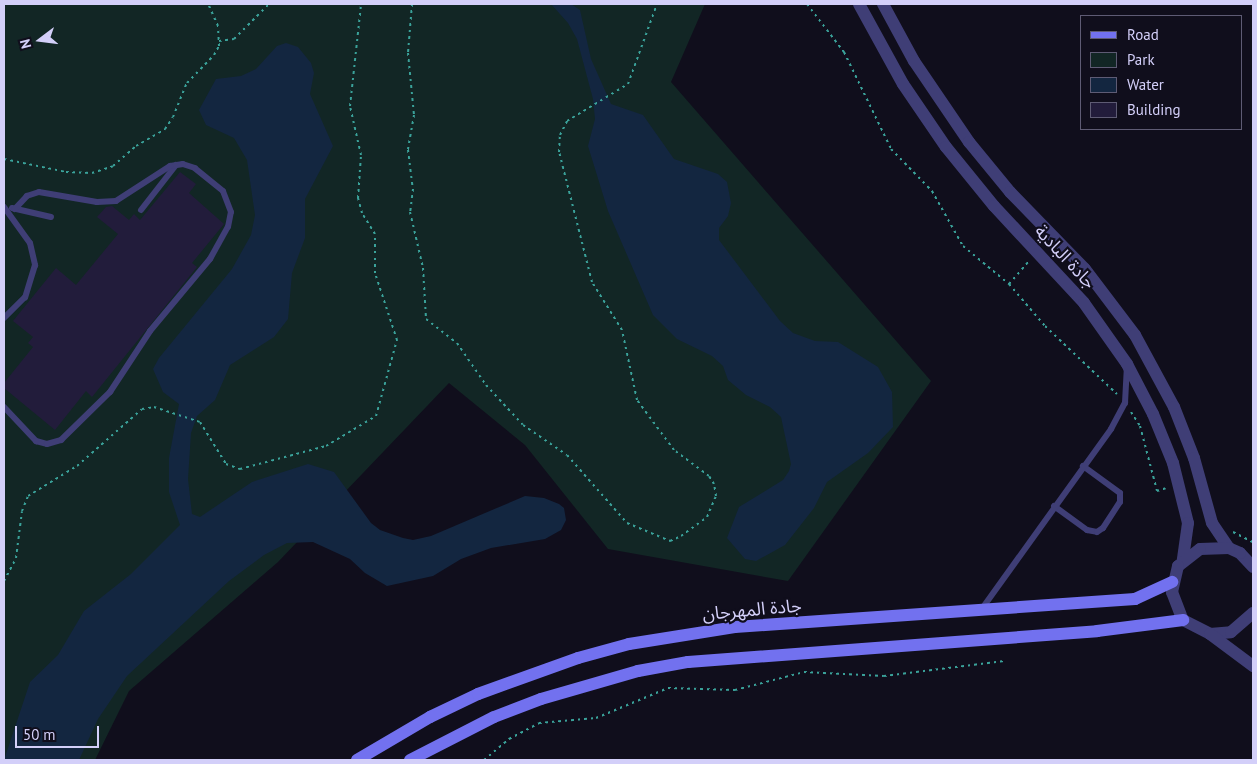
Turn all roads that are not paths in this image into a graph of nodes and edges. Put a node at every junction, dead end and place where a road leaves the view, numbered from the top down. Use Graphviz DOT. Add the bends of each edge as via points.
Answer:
graph roads {
  1 [pos="859,4"];
  2 [pos="883,4"];
  3 [pos="176,164"];
  4 [pos="4,207"];
  5 [pos="15,209"];
  6 [pos="141,210"];
  7 [pos="51,217"];
  8 [pos="4,318"];
  9 [pos="1127,364"];
  10 [pos="4,407"];
  11 [pos="1083,466"];
  12 [pos="1054,506"];
  13 [pos="1229,548"];
  14 [pos="1183,560"];
  15 [pos="1253,567"];
  16 [pos="1172,582"];
  17 [pos="981,610"];
  18 [pos="1253,613"];
  19 [pos="1183,620"];
  20 [pos="1210,634"];
  21 [pos="1253,666"];
  22 [pos="357,760"];
  23 [pos="410,760"];
  1 -- 9 [label="street, جادة البادية" via="883,51 929,124 969,177 1084,303"];
  2 -- 13 [label="street, جادة البادية" via="927,82 969,142 1010,192 1085,269 1134,334 1174,407 1194,458 1212,523"];
  3 -- 5 [label="lane" via="116,201 97,202 39,192 27,196"];
  3 -- 6 [label="lane"];
  3 -- 10 [label="lane" via="195,168 228,197 230,219 210,259 150,331 110,392 61,440 47,444 36,441"];
  4 -- 5 [label="lane"];
  4 -- 8 [label="lane" via="30,243 34,265 25,297"];
  5 -- 7 [label="lane"];
  9 -- 11 [label="lane" via="1125,403 1111,429"];
  9 -- 14 [label="street, جادة البادية" via="1153,414 1173,463 1188,523"];
  11 -- 12 [label="lane"];
  11 -- 12 [label="lane" via="1120,493 1120,502 1103,528 1098,532 1087,530"];
  12 -- 17 [label="lane"];
  13 -- 14 [label="street" via="1209,546"];
  13 -- 15 [label="street, جادة البادية" via="1240,553"];
  14 -- 16 [label="street, جادة البادية"];
  16 -- 17 [label="main road, جادة المهرجان" via="1135,599"];
  16 -- 19 [label="street" via="1173,602"];
  17 -- 22 [label="main road, جادة المهرجان" via="735,627 630,644 578,658 478,694 430,717"];
  18 -- 20 [label="street" via="1231,632"];
  19 -- 20 [label="street"];
  19 -- 23 [label="main road" via="1097,631 688,662 630,673 541,699 487,721"];
  20 -- 21 [label="street"];
}
